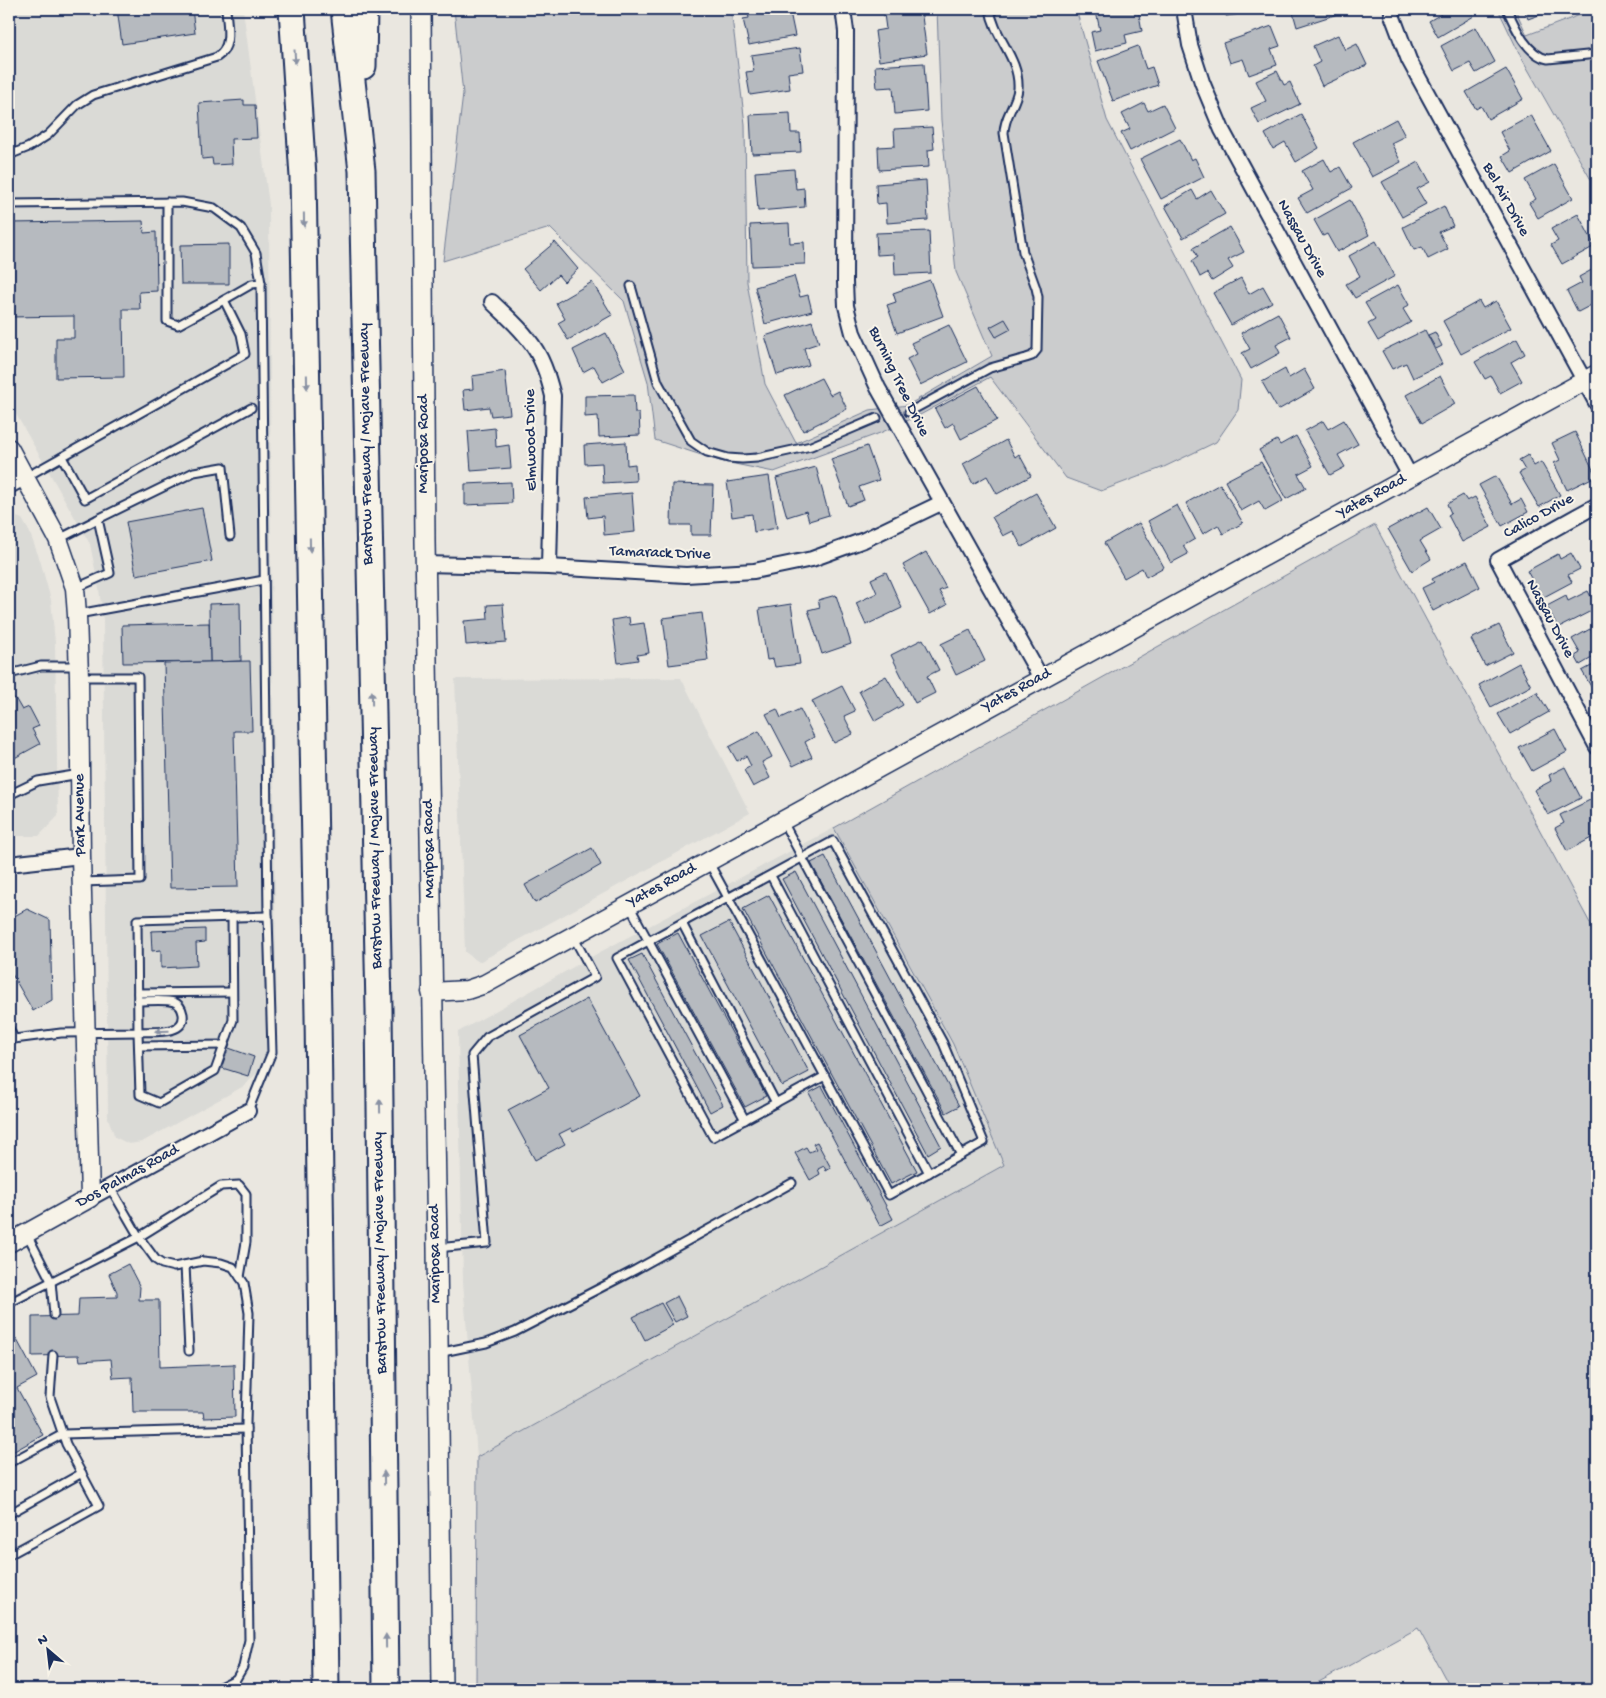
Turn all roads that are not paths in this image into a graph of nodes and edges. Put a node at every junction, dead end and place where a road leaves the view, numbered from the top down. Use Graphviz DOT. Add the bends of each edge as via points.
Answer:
graph roads {
  1 [pos="226,9"];
  2 [pos="292,9"];
  3 [pos="344,9"];
  4 [pos="364,9"];
  5 [pos="421,9"];
  6 [pos="843,9"];
  7 [pos="990,9"];
  8 [pos="1184,9"];
  9 [pos="1392,9"];
  10 [pos="1507,9"];
  11 [pos="1597,54"];
  12 [pos="9,154"];
  13 [pos="362,171"];
  14 [pos="167,202"];
  15 [pos="9,204"];
  16 [pos="261,283"];
  17 [pos="631,286"];
  18 [pos="224,300"];
  19 [pos="492,302"];
  20 [pos="1591,377"];
  21 [pos="1597,404"];
  22 [pos="251,408"];
  23 [pos="909,412"];
  24 [pos="877,418"];
  25 [pos="9,448"];
  26 [pos="62,457"];
  27 [pos="1410,476"];
  28 [pos="26,477"];
  29 [pos="9,486"];
  30 [pos="941,503"];
  31 [pos="1597,505"];
  32 [pos="98,519"];
  33 [pos="230,536"];
  34 [pos="58,539"];
  35 [pos="1498,560"];
  36 [pos="425,564"];
  37 [pos="549,567"];
  38 [pos="264,580"];
  39 [pos="75,588"];
  40 [pos="77,614"];
  41 [pos="78,672"];
  42 [pos="9,674"];
  43 [pos="1041,678"];
  44 [pos="1597,748"];
  45 [pos="80,774"];
  46 [pos="9,796"];
  47 [pos="782,820"];
  48 [pos="81,856"];
  49 [pos="802,858"];
  50 [pos="708,861"];
  51 [pos="9,864"];
  52 [pos="770,876"];
  53 [pos="82,882"];
  54 [pos="728,898"];
  55 [pos="629,905"];
  56 [pos="268,916"];
  57 [pos="232,917"];
  58 [pos="682,923"];
  59 [pos="573,936"];
  60 [pos="649,941"];
  61 [pos="232,992"];
  62 [pos="431,992"];
  63 [pos="138,993"];
  64 [pos="138,1002"];
  65 [pos="9,1028"];
  66 [pos="86,1032"];
  67 [pos="138,1032"];
  68 [pos="12,1040"];
  69 [pos="224,1044"];
  70 [pos="139,1046"];
  71 [pos="825,1076"];
  72 [pos="776,1103"];
  73 [pos="248,1111"];
  74 [pos="745,1120"];
  75 [pos="961,1155"];
  76 [pos="929,1173"];
  77 [pos="792,1183"];
  78 [pos="110,1187"];
  79 [pos="90,1198"];
  80 [pos="26,1233"];
  81 [pos="139,1237"];
  82 [pos="9,1243"];
  83 [pos="437,1248"];
  84 [pos="185,1264"];
  85 [pos="240,1277"];
  86 [pos="51,1281"];
  87 [pos="9,1303"];
  88 [pos="54,1315"];
  89 [pos="190,1352"];
  90 [pos="438,1353"];
  91 [pos="53,1355"];
  92 [pos="246,1429"];
  93 [pos="63,1434"];
  94 [pos="9,1463"];
  95 [pos="82,1473"];
  96 [pos="9,1514"];
  97 [pos="9,1555"];
  98 [pos="216,1689"];
  99 [pos="326,1689"];
  100 [pos="386,1689"];
  101 [pos="442,1689"];
  1 -- 12 [label="lane" via="228,38 223,54 93,95 77,105 48,135"];
  2 -- 99 [label="highway, one-way" via="304,187"];
  3 -- 13 [label="highway, Barstow Freeway / Mojave Freeway"];
  4 -- 13 [label="highway"];
  5 -- 36 [label="main road, Mariposa Road"];
  6 -- 30 [label="street, Burning Tree Drive" via="846,31 846,306 867,366"];
  7 -- 23 [label="lane" via="1015,63 1018,88 1004,122 1004,133 1023,252 1038,297 1037,350 1032,356 990,368"];
  8 -- 27 [label="street, Nassau Drive" via="1193,54 1222,130"];
  9 -- 20 [label="street, Bel Air Drive" via="1409,60"];
  10 -- 11 [label="lane" via="1529,47 1541,58"];
  100 -- 13 [label="highway, Barstow Freeway / Mojave Freeway, one-way" via="379,1009"];
  14 -- 15 [label="lane"];
  14 -- 16 [label="lane" via="214,208 242,228 256,253"];
  14 -- 18 [label="lane" via="167,321 178,325"];
  16 -- 18 [label="lane" via="252,284"];
  16 -- 38 [label="lane"];
  17 -- 24 [label="lane" via="658,382 691,441 707,452 742,460 757,458 811,446"];
  18 -- 26 [label="lane" via="241,334 245,354"];
  19 -- 37 [label="street, Elmwood Drive" via="528,338 542,361 553,396"];
  20 -- 21 [label="street, Bel Air Drive"];
  20 -- 27 [label="street, Yates Road"];
  22 -- 26 [label="lane" via="85,499"];
  25 -- 28 [label="street, Park Avenue"];
  26 -- 28 [label="lane"];
  27 -- 43 [label="street, Yates Road"];
  28 -- 29 [label="street"];
  28 -- 34 [label="street, Park Avenue"];
  30 -- 37 [label="street, Tamarack Drive" via="864,540 812,559 754,571 686,576"];
  30 -- 43 [label="street, Burning Tree Drive"];
  31 -- 35 [label="street, Calico Drive"];
  32 -- 33 [label="lane" via="194,472 223,467"];
  32 -- 34 [label="lane"];
  32 -- 39 [label="lane" via="110,573"];
  34 -- 39 [label="street, Park Avenue"];
  35 -- 44 [label="street, Nassau Drive"];
  36 -- 37 [label="street, Tamarack Drive"];
  36 -- 62 [label="main road, Mariposa Road"];
  38 -- 40 [label="lane"];
  38 -- 56 [label="lane"];
  39 -- 40 [label="street, Park Avenue"];
  40 -- 41 [label="street, Park Avenue"];
  41 -- 42 [label="lane" via="41,666"];
  41 -- 45 [label="street, Park Avenue"];
  41 -- 53 [label="lane" via="138,677 140,880"];
  43 -- 47 [label="street, Yates Road"];
  45 -- 46 [label="lane" via="38,781"];
  45 -- 48 [label="street, Park Avenue"];
  47 -- 49 [label="lane"];
  47 -- 50 [label="street, Yates Road"];
  48 -- 51 [label="street"];
  48 -- 53 [label="street, Park Avenue"];
  49 -- 52 [label="lane"];
  49 -- 75 [label="lane"];
  49 -- 75 [label="lane" via="833,841 938,1035 984,1142"];
  50 -- 54 [label="lane"];
  50 -- 55 [label="street, Yates Road"];
  52 -- 54 [label="lane"];
  52 -- 76 [label="lane"];
  53 -- 66 [label="street, Park Avenue"];
  54 -- 58 [label="lane"];
  54 -- 71 [label="lane"];
  55 -- 59 [label="street, Yates Road"];
  55 -- 60 [label="lane"];
  56 -- 57 [label="lane"];
  56 -- 73 [label="lane" via="272,1052"];
  57 -- 61 [label="lane"];
  57 -- 63 [label="lane" via="137,920"];
  58 -- 60 [label="lane"];
  58 -- 72 [label="lane"];
  59 -- 62 [label="street, Yates Road" via="485,984 467,990"];
  59 -- 83 [label="lane" via="595,977 487,1037 472,1056 487,1243"];
  60 -- 74 [label="lane"];
  60 -- 74 [label="lane" via="617,958 621,967 714,1137"];
  61 -- 63 [label="lane"];
  61 -- 69 [label="lane" via="233,1020"];
  62 -- 83 [label="main road, Mariposa Road"];
  63 -- 64 [label="lane"];
  64 -- 67 [label="lane"];
  64 -- 67 [label="lane, one-way" via="173,1002 180,1006 183,1014 178,1028 171,1031"];
  65 -- 68 [label="lane"];
  66 -- 67 [label="lane"];
  66 -- 68 [label="lane"];
  66 -- 79 [label="street, Park Avenue"];
  67 -- 70 [label="lane"];
  69 -- 70 [label="lane"];
  69 -- 70 [label="lane" via="216,1070 158,1103 140,1095"];
  71 -- 72 [label="lane"];
  71 -- 76 [label="lane" via="889,1195"];
  72 -- 74 [label="lane"];
  73 -- 78 [label="street, Dos Palmas Road"];
  75 -- 76 [label="lane"];
  77 -- 90 [label="lane" via="515,1332 486,1343"];
  78 -- 79 [label="street, Dos Palmas Road"];
  78 -- 81 [label="lane"];
  79 -- 80 [label="street, Dos Palmas Road"];
  80 -- 82 [label="street, Dos Palmas Road"];
  80 -- 86 [label="lane"];
  81 -- 84 [label="lane" via="162,1264 174,1267"];
  81 -- 85 [label="lane" via="221,1186 239,1185 246,1194 246,1242"];
  81 -- 86 [label="lane"];
  83 -- 90 [label="main road, Mariposa Road"];
  84 -- 85 [label="lane" via="203,1261 222,1263 234,1267"];
  84 -- 89 [label="lane"];
  85 -- 92 [label="lane" via="249,1312"];
  86 -- 87 [label="lane"];
  86 -- 88 [label="lane"];
  90 -- 101 [label="main road, Mariposa Road"];
  91 -- 93 [label="lane" via="50,1397"];
  92 -- 93 [label="lane"];
  92 -- 98 [label="lane" via="249,1640 243,1667 236,1679"];
  93 -- 94 [label="lane"];
  93 -- 95 [label="lane"];
  95 -- 96 [label="lane"];
  95 -- 97 [label="lane" via="100,1506"];
}
